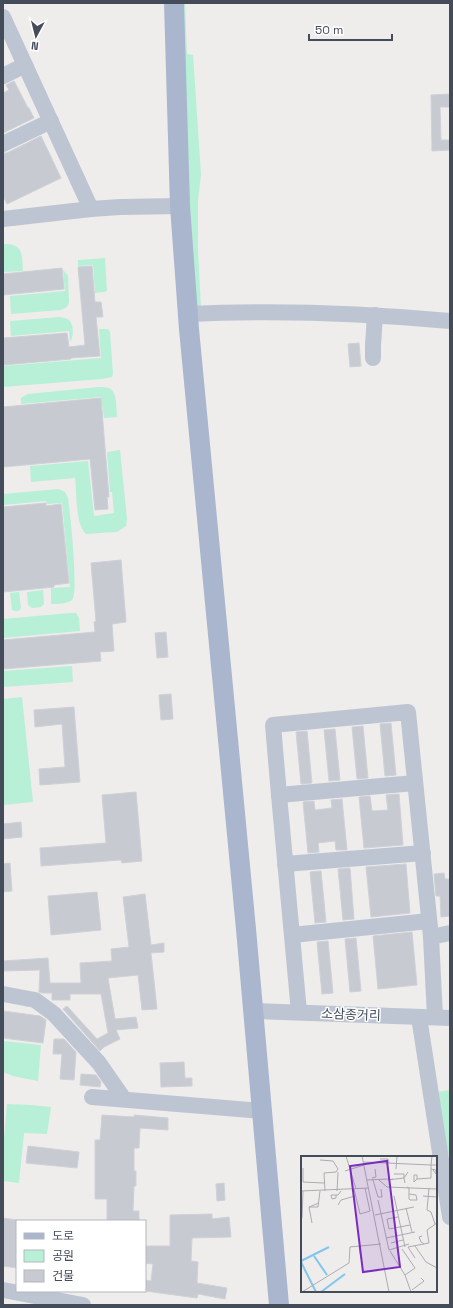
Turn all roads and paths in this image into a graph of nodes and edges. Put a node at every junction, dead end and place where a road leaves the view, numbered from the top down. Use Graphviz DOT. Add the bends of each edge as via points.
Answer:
graph roads {
  1 [pos="174,3"];
  2 [pos="3,17"];
  3 [pos="25,65"];
  4 [pos="3,76"];
  5 [pos="51,121"];
  6 [pos="3,144"];
  7 [pos="180,206"];
  8 [pos="91,209"];
  9 [pos="3,219"];
  10 [pos="188,314"];
  11 [pos="375,315"];
  12 [pos="450,321"];
  13 [pos="373,358"];
  14 [pos="415,783"];
  15 [pos="279,795"];
  16 [pos="423,853"];
  17 [pos="285,864"];
  18 [pos="429,921"];
  19 [pos="450,934"];
  20 [pos="292,935"];
  21 [pos="431,937"];
  22 [pos="3,994"];
  23 [pos="252,1011"];
  24 [pos="299,1012"];
  25 [pos="435,1017"];
  26 [pos="92,1096"];
  27 [pos="124,1099"];
  28 [pos="262,1111"];
  29 [pos="450,1217"];
  30 [pos="3,1290"];
  31 [pos="83,1305"];
  32 [pos="278,1305"];
  1 -- 7 [label="main road"];
  2 -- 3 [label="street"];
  3 -- 4 [label="street"];
  3 -- 5 [label="street"];
  5 -- 6 [label="street"];
  5 -- 8 [label="street"];
  7 -- 8 [label="street"];
  7 -- 10 [label="main road"];
  8 -- 9 [label="street"];
  10 -- 11 [label="street" via="333,312"];
  10 -- 23 [label="main road"];
  11 -- 12 [label="street"];
  11 -- 13 [label="street"];
  14 -- 15 [label="street"];
  14 -- 15 [label="street" via="408,712 274,725"];
  14 -- 16 [label="street"];
  15 -- 17 [label="street"];
  16 -- 17 [label="street"];
  16 -- 18 [label="street"];
  17 -- 20 [label="street"];
  18 -- 20 [label="street"];
  18 -- 21 [label="street"];
  19 -- 21 [label="street"];
  20 -- 24 [label="street"];
  21 -- 25 [label="street"];
  22 -- 27 [label="street" via="35,1000 54,1014 99,1063"];
  23 -- 24 [label="street, 소삼종거리"];
  23 -- 28 [label="main road"];
  24 -- 25 [label="street, 소삼종거리"];
  25 -- 29 [label="street"];
  26 -- 27 [label="street"];
  27 -- 28 [label="street"];
  28 -- 32 [label="main road"];
  30 -- 31 [label="street"];
}
